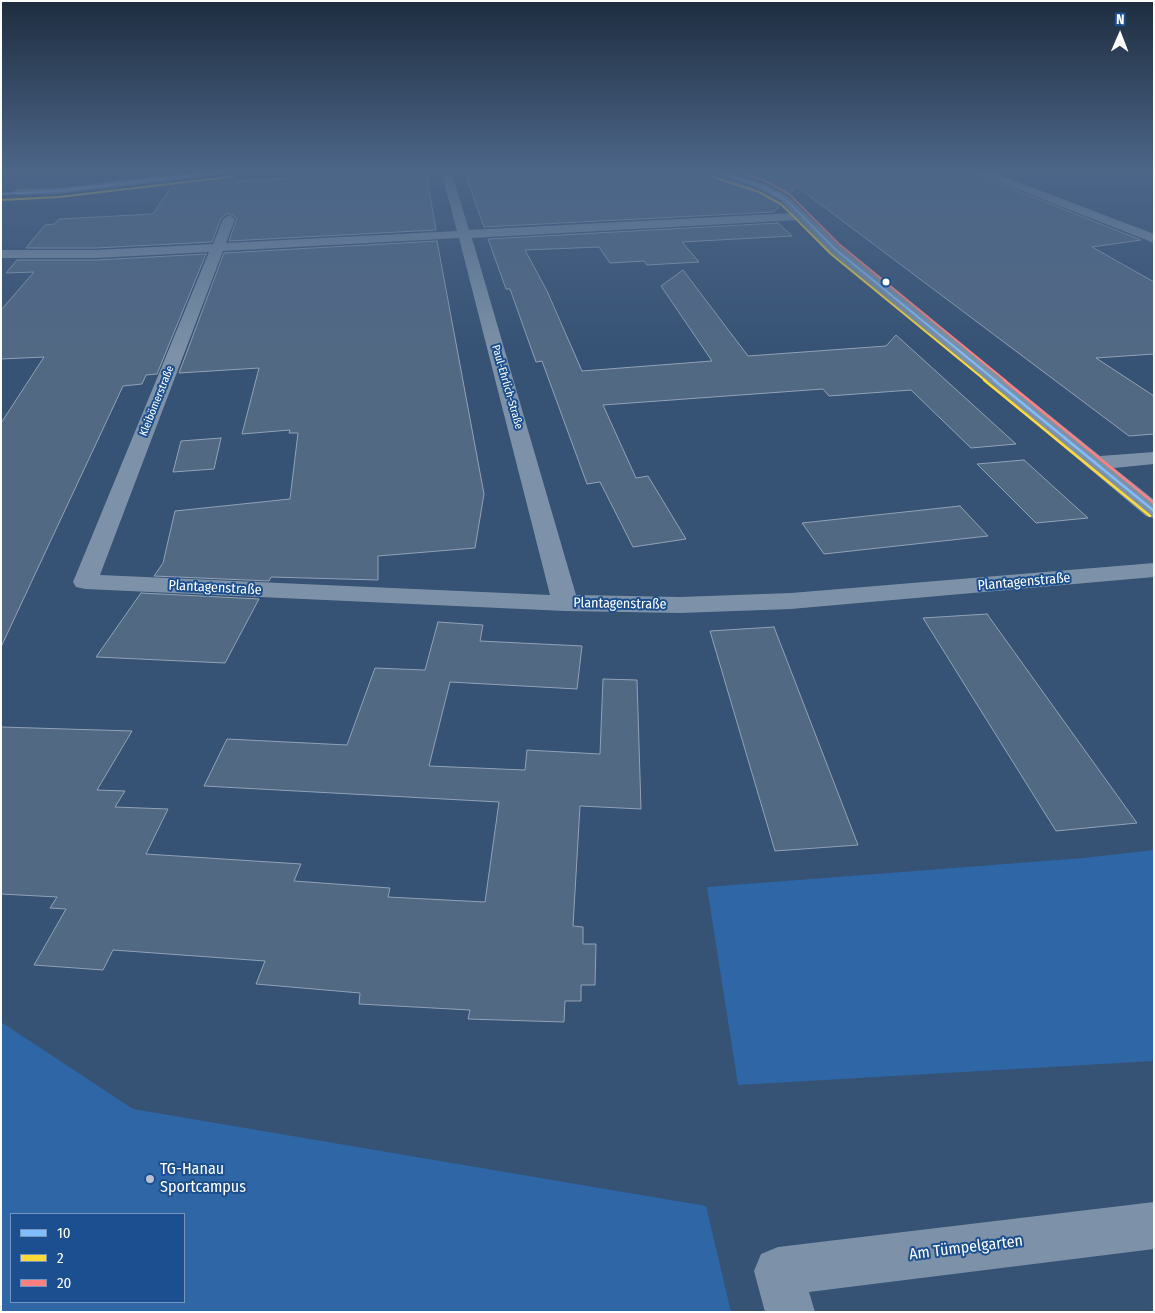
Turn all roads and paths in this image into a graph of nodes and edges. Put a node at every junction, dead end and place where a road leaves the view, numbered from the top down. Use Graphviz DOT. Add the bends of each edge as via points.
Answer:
graph roads {
  1 [pos="223,232"];
  2 [pos="496,232"];
  3 [pos="818,232"];
  4 [pos="1137,232"];
  5 [pos="464,234"];
  6 [pos="1154,239"];
  7 [pos="217,248"];
  8 [pos="3,256"];
  9 [pos="1154,458"];
  10 [pos="1097,463"];
  11 [pos="1154,511"];
  12 [pos="1154,570"];
  13 [pos="85,582"];
  14 [pos="565,603"];
  15 [pos="1154,1225"];
  16 [pos="784,1291"];
  1 -- 7 [label="street, Kleibömerstraße"];
  2 -- 5 [label="street"];
  3 -- 10 [label="street" via="835,250"];
  4 -- 6 [label="street"];
  5 -- 7 [label="street"];
  5 -- 14 [label="street, Paul-Ehrlich-Straße"];
  7 -- 8 [label="street"];
  7 -- 13 [label="street, Kleibömerstraße"];
  9 -- 10 [label="street"];
  10 -- 11 [label="street"];
  12 -- 14 [label="street, Plantagenstraße" via="791,601 680,605"];
  13 -- 14 [label="street, Plantagenstraße"];
  15 -- 16 [label="street, Am Tümpelgarten"];
}
